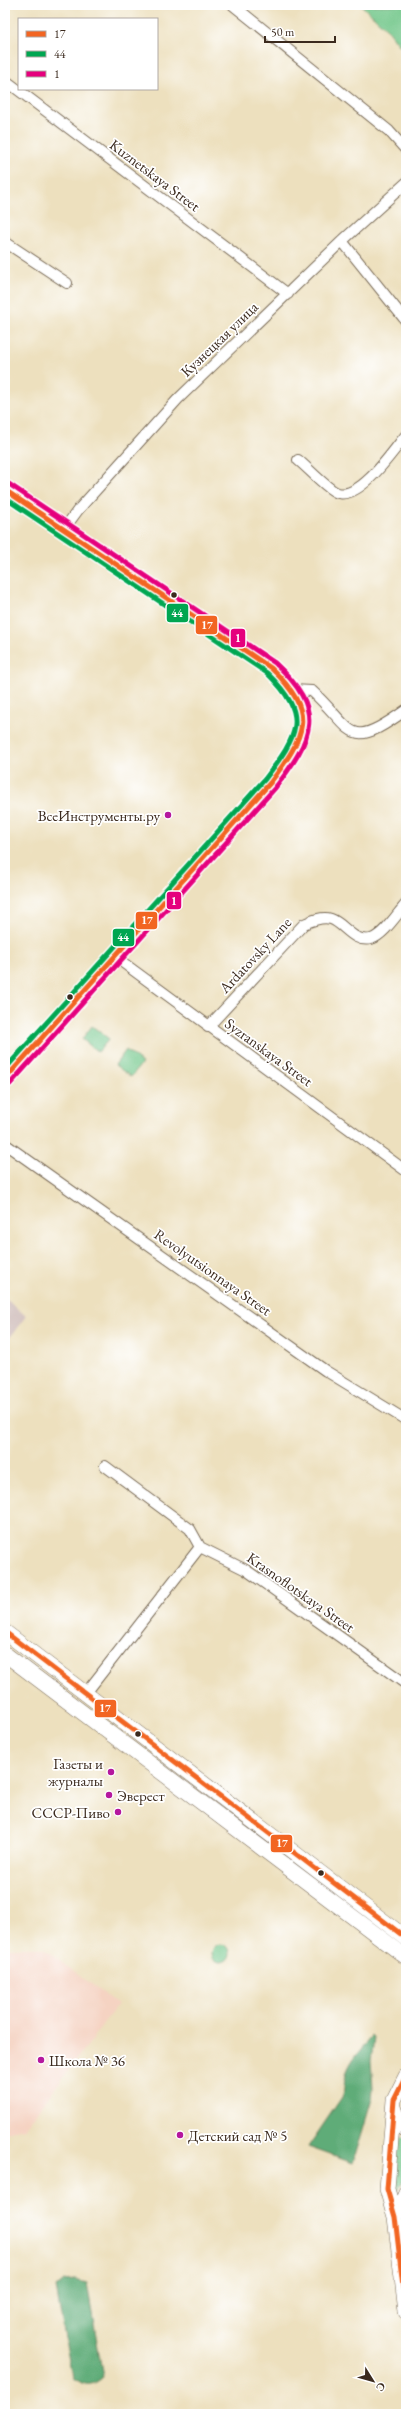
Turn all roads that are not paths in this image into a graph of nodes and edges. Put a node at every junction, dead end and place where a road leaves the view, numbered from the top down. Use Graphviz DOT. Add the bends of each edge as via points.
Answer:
graph roads {
  1 [pos="233,5"];
  2 [pos="5,80"];
  3 [pos="18,90"];
  4 [pos="18,90"];
  5 [pos="406,150"];
  6 [pos="406,183"];
  7 [pos="342,241"];
  8 [pos="5,242"];
  9 [pos="67,283"];
  10 [pos="288,294"];
  11 [pos="406,322"];
  12 [pos="406,435"];
  13 [pos="298,460"];
  14 [pos="5,490"];
  15 [pos="64,529"];
  16 [pos="293,690"];
  17 [pos="406,710"];
  18 [pos="406,904"];
  19 [pos="114,956"];
  20 [pos="208,1027"];
  21 [pos="5,1080"];
  22 [pos="5,1144"];
  23 [pos="406,1171"];
  24 [pos="406,1420"];
  25 [pos="104,1466"];
  26 [pos="200,1547"];
  27 [pos="5,1632"];
  28 [pos="5,1654"];
  29 [pos="406,1684"];
  30 [pos="86,1693"];
  31 [pos="75,1708"];
  32 [pos="406,1938"];
  33 [pos="406,1957"];
  34 [pos="406,2076"];
  35 [pos="394,2100"];
  36 [pos="406,2130"];
  37 [pos="406,2193"];
  38 [pos="395,2217"];
  39 [pos="406,2312"];
  1 -- 5 [label="street" via="389,131"];
  2 -- 4 [label="street, Kuznetskaya Street"];
  3 -- 10 [label="street, Kuznetskaya Street"];
  6 -- 7 [label="street, Кузнецкая улица"];
  7 -- 10 [label="street, Кузнецкая улица"];
  7 -- 11 [label="street"];
  8 -- 9 [label="street"];
  10 -- 15 [label="street, Кузнецкая улица" via="178,400 78,510"];
  12 -- 13 [label="street" via="363,486 348,494 337,493"];
  14 -- 15 [label="street"];
  15 -- 16 [label="street" via="271,668"];
  16 -- 17 [label="street" via="312,691 344,727 358,734 370,733"];
  16 -- 19 [label="street" via="300,703 303,719 300,738 288,759 171,895"];
  18 -- 20 [label="street, Ardatovsky Lane" via="372,939 358,938 330,918 304,924"];
  19 -- 20 [label="street, Syzranskaya Street"];
  19 -- 21 [label="street"];
  20 -- 23 [label="street, Syzranskaya Street"];
  22 -- 24 [label="street, Revolyutsionnaya Street" via="326,1371"];
  25 -- 26 [label="street" via="190,1529"];
  26 -- 29 [label="street, Krasnoflotskaya Street" via="246,1570"];
  26 -- 30 [label="street"];
  27 -- 30 [label="street"];
  28 -- 31 [label="street"];
  30 -- 31 [label="street"];
  30 -- 32 [label="street"];
  31 -- 33 [label="street"];
  34 -- 35 [label="street"];
  35 -- 36 [label="street" via="399,2121"];
  35 -- 38 [label="street" via="387,2188"];
  37 -- 38 [label="street"];
  38 -- 39 [label="street"];
}
